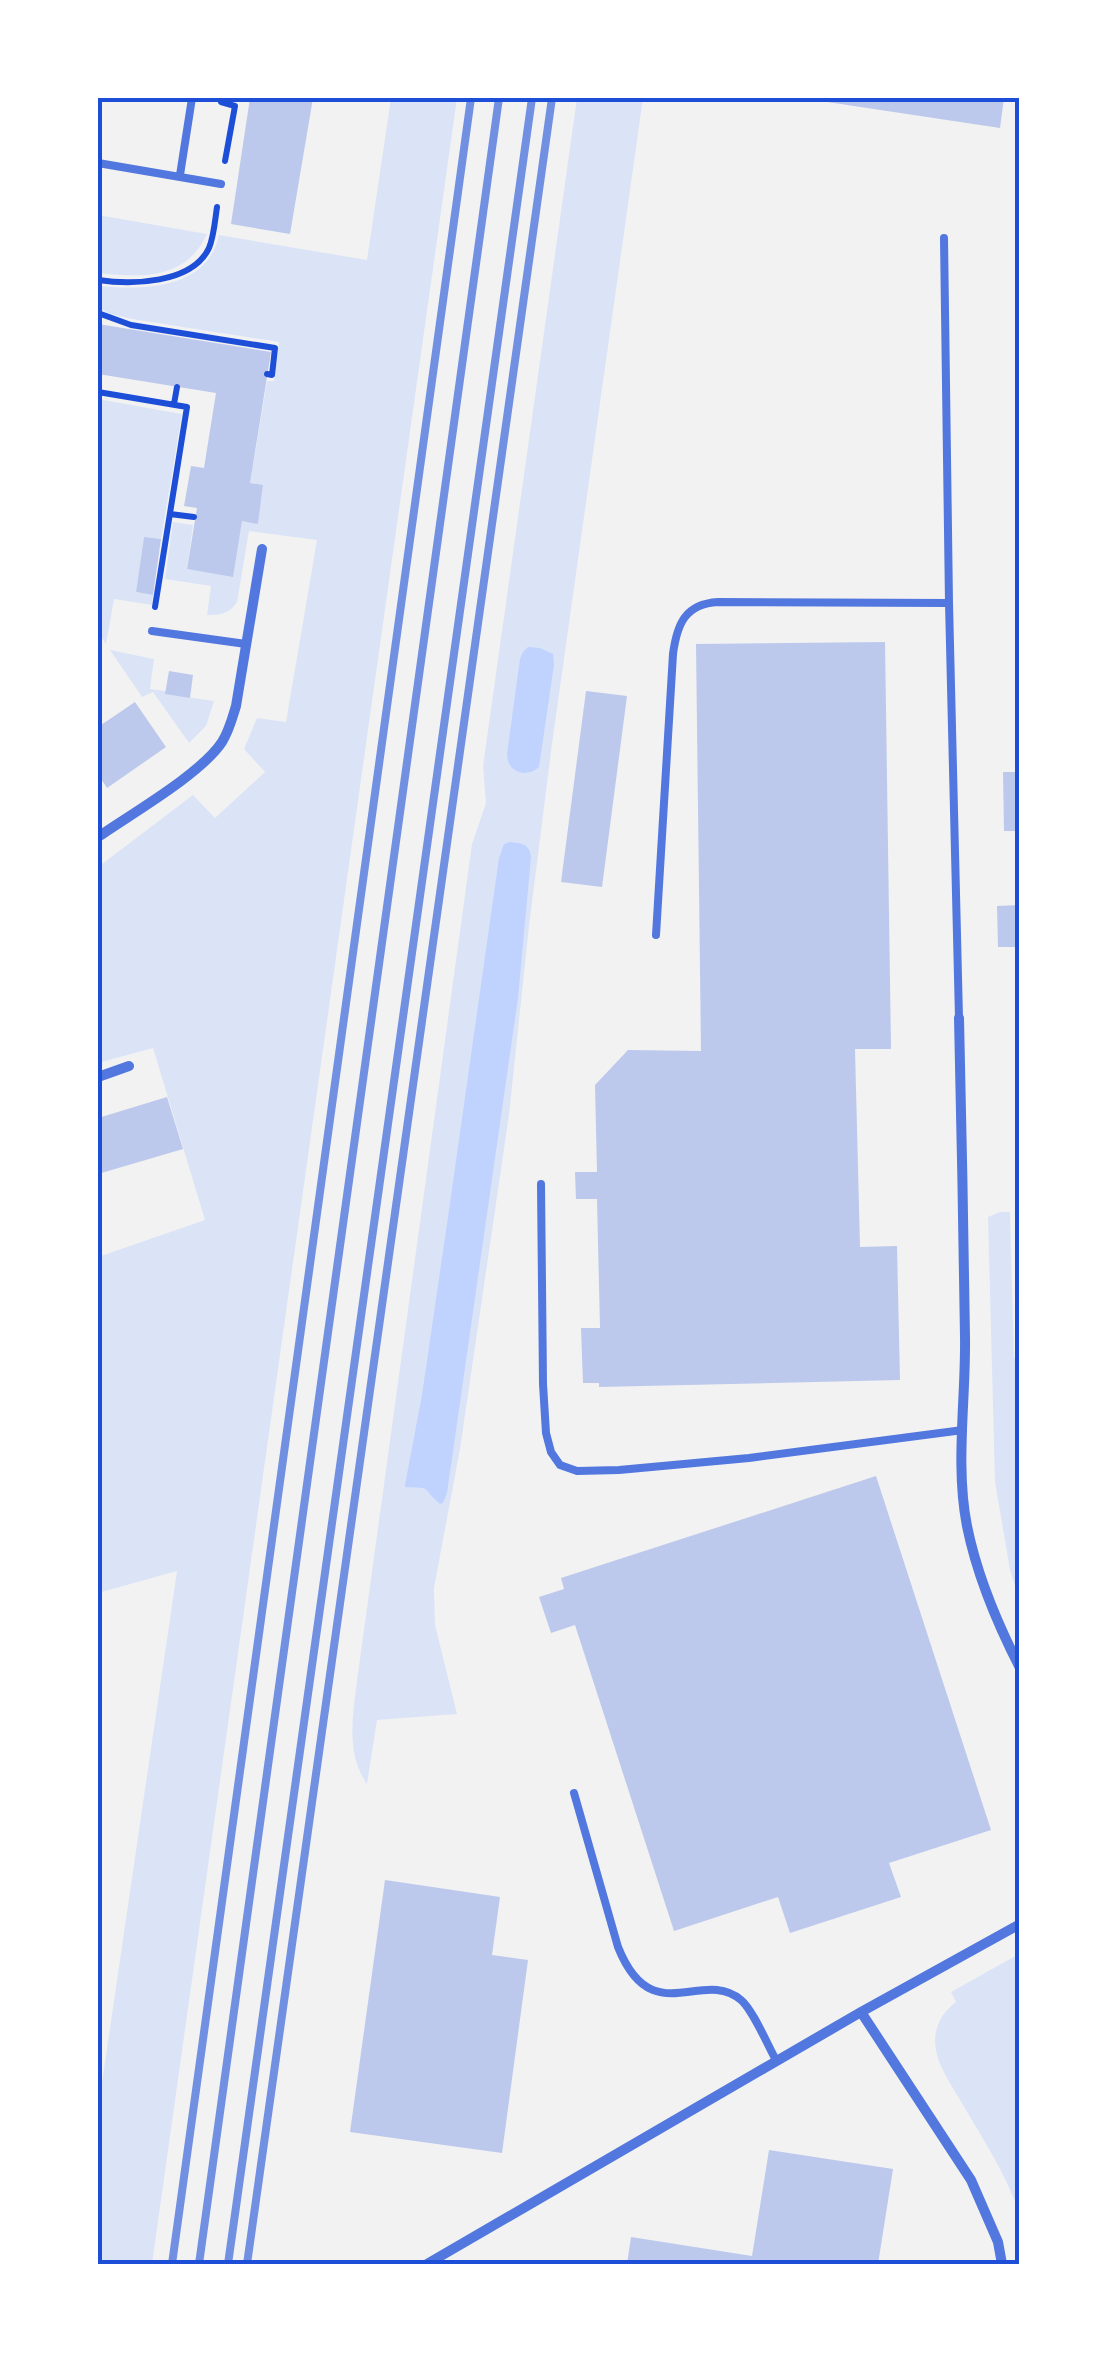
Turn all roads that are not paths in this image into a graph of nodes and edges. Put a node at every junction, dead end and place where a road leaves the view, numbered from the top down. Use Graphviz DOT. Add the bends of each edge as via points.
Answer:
graph roads {
  1 [pos="192,98"];
  2 [pos="98,163"];
  3 [pos="180,175"];
  4 [pos="221,184"];
  5 [pos="944,238"];
  6 [pos="262,549"];
  7 [pos="948,603"];
  8 [pos="152,632"];
  9 [pos="246,644"];
  10 [pos="98,836"];
  11 [pos="656,935"];
  12 [pos="959,1018"];
  13 [pos="129,1066"];
  14 [pos="98,1077"];
  15 [pos="541,1184"];
  16 [pos="963,1430"];
  17 [pos="1020,1668"];
  18 [pos="574,1793"];
  19 [pos="1020,1924"];
  20 [pos="861,2012"];
  21 [pos="776,2060"];
  22 [pos="427,2264"];
  23 [pos="1002,2264"];
  1 -- 3 [label="lane"];
  2 -- 3 [label="lane"];
  3 -- 4 [label="lane"];
  5 -- 7 [label="lane"];
  6 -- 9 [label="street"];
  7 -- 11 [label="lane" via="718,602 690,611 673,654"];
  7 -- 12 [label="lane"];
  8 -- 9 [label="lane"];
  9 -- 10 [label="street" via="236,706 220,744 188,775"];
  12 -- 16 [label="street"];
  13 -- 14 [label="street"];
  15 -- 16 [label="lane" via="546,1433 560,1464 577,1471 620,1470"];
  16 -- 17 [label="street" via="972,1548"];
  18 -- 21 [label="lane" via="630,1971 656,1991 736,1997"];
  19 -- 20 [label="street"];
  20 -- 21 [label="street"];
  20 -- 23 [label="street" via="971,2180"];
  21 -- 22 [label="street"];
}
